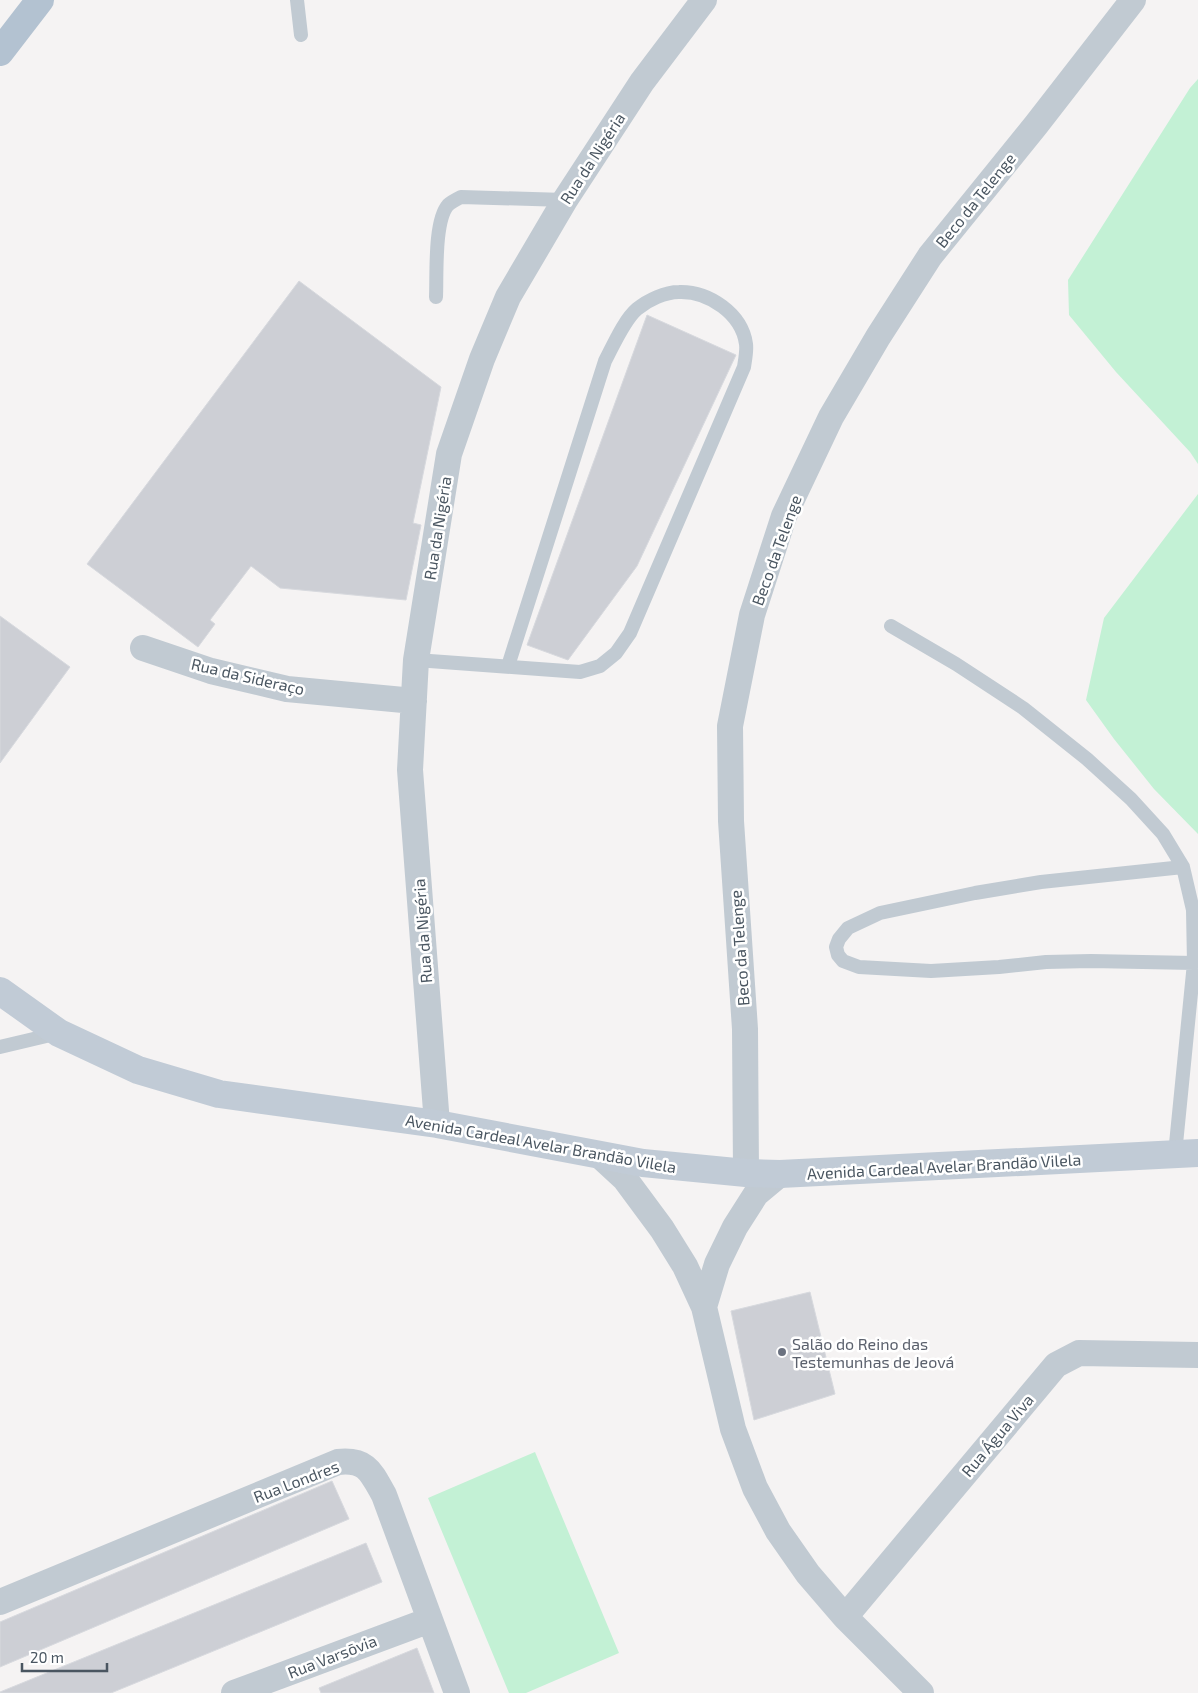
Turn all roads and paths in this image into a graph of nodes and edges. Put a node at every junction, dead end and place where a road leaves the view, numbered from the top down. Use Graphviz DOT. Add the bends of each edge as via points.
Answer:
graph roads {
  1 [pos="40,0"];
  2 [pos="297,0"];
  3 [pos="704,0"];
  4 [pos="1133,0"];
  5 [pos="301,35"];
  6 [pos="0,52"];
  7 [pos="564,200"];
  8 [pos="436,297"];
  9 [pos="891,626"];
  10 [pos="143,648"];
  11 [pos="416,660"];
  12 [pos="508,666"];
  13 [pos="414,702"];
  14 [pos="1183,867"];
  15 [pos="1194,963"];
  16 [pos="0,991"];
  17 [pos="59,1033"];
  18 [pos="0,1047"];
  19 [pos="437,1124"];
  20 [pos="1187,1154"];
  21 [pos="599,1155"];
  22 [pos="746,1173"];
  23 [pos="780,1174"];
  24 [pos="704,1307"];
  25 [pos="1198,1355"];
  26 [pos="0,1602"];
  27 [pos="845,1617"];
  28 [pos="430,1620"];
  29 [pos="234,1693"];
  30 [pos="457,1693"];
  31 [pos="921,1693"];
  1 -- 6 [label="main road"];
  2 -- 5 [label="lane"];
  3 -- 7 [label="street, Rua da Nigéria" via="642,82"];
  4 -- 22 [label="street, Beco da Telenge" via="930,256 831,417 784,516 752,615 730,726 731,820 745,1029"];
  7 -- 8 [label="lane" via="461,197 448,205 440,220 438,234"];
  7 -- 11 [label="street, Rua da Nigéria" via="508,298 482,359 449,454"];
  9 -- 14 [label="lane" via="1023,708 1087,759 1131,798 1163,834"];
  10 -- 13 [label="street, Rua da Sideraço" via="211,671 287,689"];
  11 -- 12 [label="lane"];
  11 -- 13 [label="street, Rua da Nigéria"];
  12 -- 12 [label="lane" via="580,672 600,666 616,653 630,632 744,367 746,345 739,323 722,306 703,295 679,292 657,297 636,309 612,346"];
  13 -- 19 [label="street, Rua da Nigéria" via="410,770"];
  14 -- 15 [label="lane" via="1193,910"];
  14 -- 15 [label="lane" via="1042,882 880,913 848,928 838,939 836,947 843,961 859,966 931,972 1046,962"];
  15 -- 20 [label="lane"];
  16 -- 17 [label="main road, Avenida Cardeal Avelar Brandão Vilela"];
  17 -- 18 [label="lane"];
  17 -- 19 [label="main road, Avenida Cardeal Avelar Brandão Vilela" via="138,1070 219,1094"];
  19 -- 21 [label="main road, Avenida Cardeal Avelar Brandão Vilela"];
  20 -- 23 [label="main road, Avenida Cardeal Avelar Brandão Vilela"];
  21 -- 22 [label="main road, Avenida Cardeal Avelar Brandão Vilela" via="643,1163"];
  21 -- 24 [label="street" via="625,1179 662,1229 685,1266"];
  22 -- 23 [label="main road, Avenida Cardeal Avelar Brandão Vilela"];
  23 -- 24 [label="street" via="756,1194 735,1227 717,1264"];
  24 -- 27 [label="street" via="733,1429 755,1488 778,1531 808,1574"];
  25 -- 27 [label="street, Rua Água Viva" via="1080,1353 1056,1365"];
  26 -- 28 [label="street, Rua Londres" via="338,1462 353,1461 369,1470 384,1495"];
  27 -- 31 [label="street"];
  28 -- 29 [label="street, Rua Varsōvia"];
  28 -- 30 [label="street, Rua Londres"];
}
